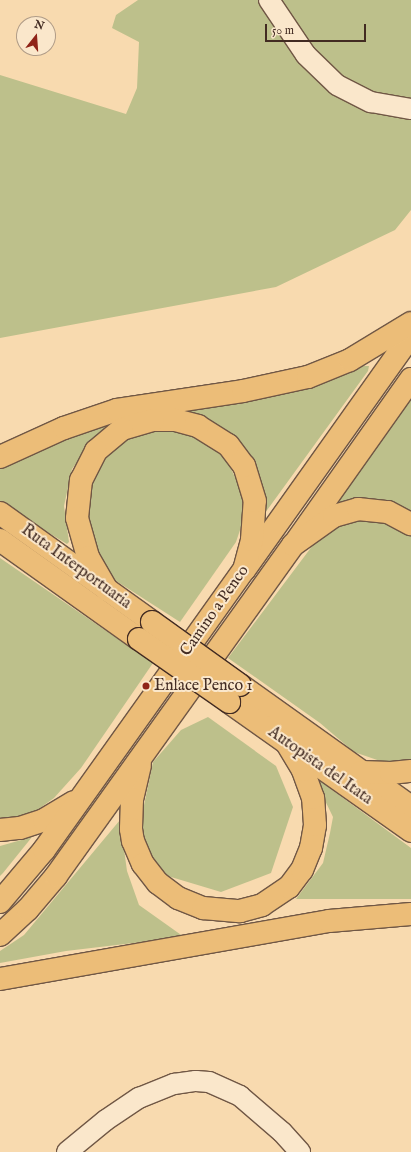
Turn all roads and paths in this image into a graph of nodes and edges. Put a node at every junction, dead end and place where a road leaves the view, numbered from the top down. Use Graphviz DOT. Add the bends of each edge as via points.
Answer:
graph roads {
  1 [pos="269,0"];
  2 [pos="411,109"];
  3 [pos="411,323"];
  4 [pos="411,335"];
  5 [pos="411,379"];
  6 [pos="0,457"];
  7 [pos="0,513"];
  8 [pos="411,524"];
  9 [pos="0,540"];
  10 [pos="293,545"];
  11 [pos="244,570"];
  12 [pos="107,590"];
  13 [pos="146,631"];
  14 [pos="234,694"];
  15 [pos="286,742"];
  16 [pos="146,751"];
  17 [pos="411,771"];
  18 [pos="361,772"];
  19 [pos="85,794"];
  20 [pos="411,807"];
  21 [pos="0,830"];
  22 [pos="411,831"];
  23 [pos="0,902"];
  24 [pos="411,914"];
  25 [pos="0,935"];
  26 [pos="0,979"];
  27 [pos="67,1152"];
  28 [pos="300,1152"];
  1 -- 2 [label="street" via="306,55 337,85 371,102"];
  3 -- 6 [label="main road" via="350,360 308,377 243,392 117,410 64,428"];
  4 -- 11 [label="main road, Camino a Penco"];
  5 -- 10 [label="main road, Camino a Penco"];
  7 -- 12 [label="main road, Ruta Interportuaria"];
  8 -- 10 [label="main road" via="388,512 358,509 334,516"];
  9 -- 13 [label="main road, Ruta Interportuaria"];
  10 -- 16 [label="main road, Camino a Penco"];
  11 -- 12 [label="main road" via="256,513 253,489 244,466 228,445 208,431 186,422 153,420 132,425 111,436 96,451 81,480 77,506 79,531 88,557"];
  11 -- 19 [label="main road, Camino a Penco"];
  12 -- 13 [label="main road, Ruta Interportuaria"];
  13 -- 14 [label="main road, bridge"];
  14 -- 15 [label="main road, Autopista del Itata"];
  14 -- 18 [label="main road, Autopista del Itata"];
  15 -- 16 [label="main road" via="303,770 313,798 315,825 311,848 302,870 289,887 262,905 240,911 217,911 184,901 158,883 143,864 133,841 131,816 135,783"];
  15 -- 22 [label="main road, Autopista del Itata"];
  16 -- 25 [label="main road, Camino a Penco" via="56,876 28,909"];
  17 -- 18 [label="main road" via="391,774"];
  18 -- 20 [label="main road, Autopista del Itata"];
  19 -- 21 [label="main road" via="44,820 20,828"];
  19 -- 23 [label="main road, Camino a Penco" via="29,871"];
  24 -- 26 [label="main road" via="329,921"];
  27 -- 28 [label="street" via="106,1120 139,1098 174,1084 196,1081 209,1082 240,1096 282,1132"];
}
